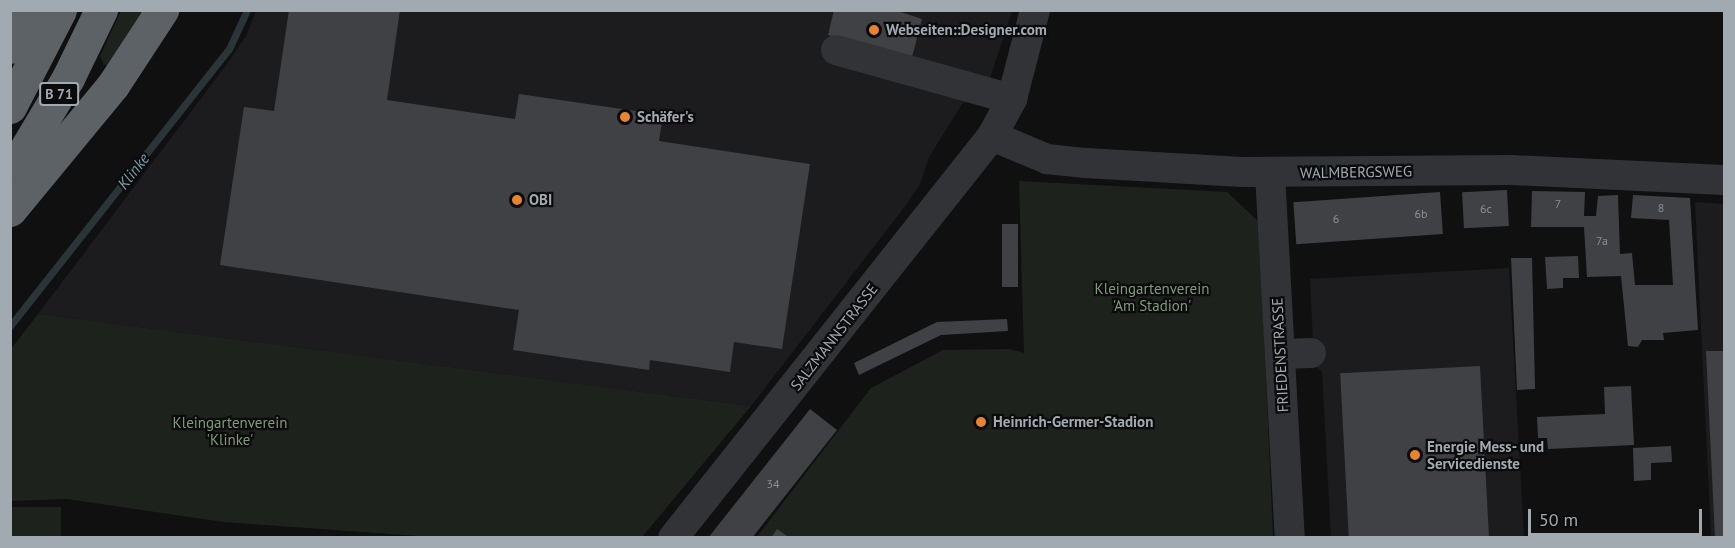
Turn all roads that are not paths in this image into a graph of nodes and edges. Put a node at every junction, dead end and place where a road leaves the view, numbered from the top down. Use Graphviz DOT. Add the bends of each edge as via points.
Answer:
graph roads {
  1 [pos="24,10"];
  2 [pos="60,10"];
  3 [pos="101,10"];
  4 [pos="162,10"];
  5 [pos="1035,10"];
  6 [pos="10,47"];
  7 [pos="836,50"];
  8 [pos="1012,99"];
  9 [pos="10,107"];
  10 [pos="992,136"];
  11 [pos="1270,173"];
  12 [pos="10,175"];
  13 [pos="1725,180"];
  14 [pos="10,210"];
  15 [pos="1311,353"];
  16 [pos="1280,354"];
  17 [pos="673,537"];
  18 [pos="1290,537"];
  1 -- 6 [label="highway"];
  2 -- 9 [label="highway, B 71"];
  3 -- 12 [label="highway, B 71" via="68,78"];
  4 -- 14 [label="highway" via="114,85"];
  5 -- 8 [label="street, SALZMANNSTRASSE"];
  7 -- 8 [label="street" via="940,72"];
  8 -- 10 [label="street, SALZMANNSTRASSE"];
  10 -- 11 [label="street, WALMBERGSWEG" via="1059,162"];
  10 -- 17 [label="street, SALZMANNSTRASSE"];
  11 -- 13 [label="street, WALMBERGSWEG" via="1512,170"];
  11 -- 16 [label="street, FRIEDENSTRASSE"];
  15 -- 16 [label="street"];
  16 -- 18 [label="street, FRIEDENSTRASSE"];
}
